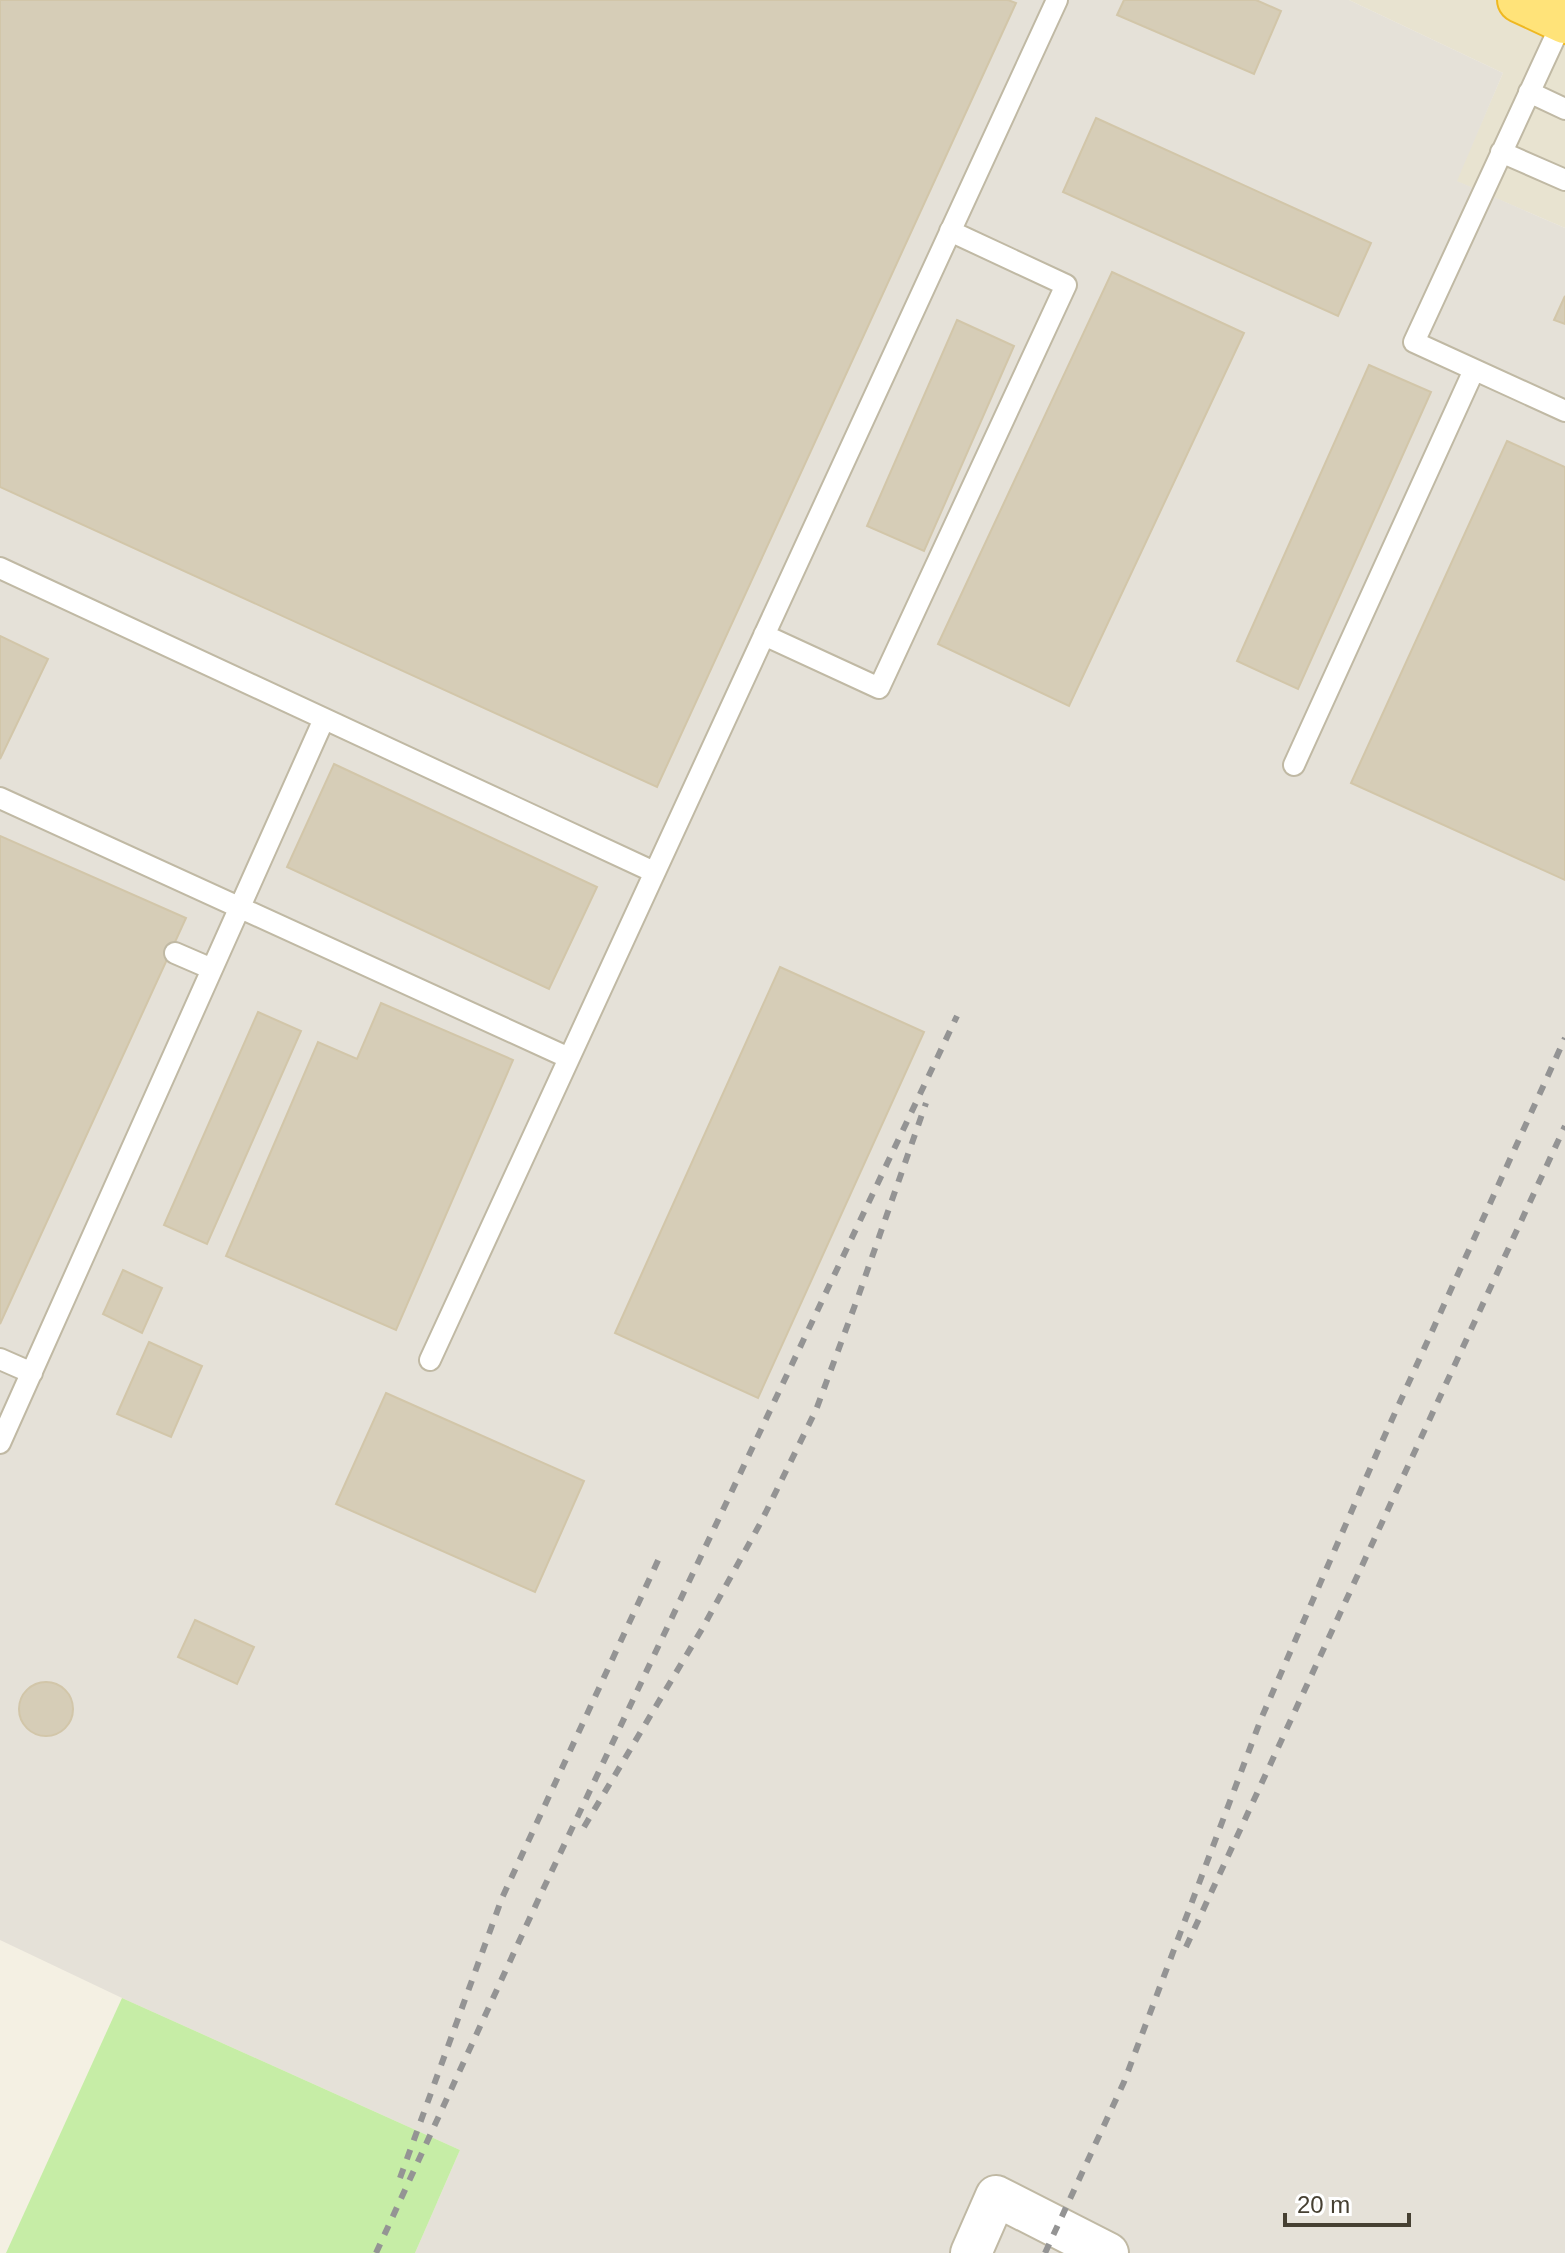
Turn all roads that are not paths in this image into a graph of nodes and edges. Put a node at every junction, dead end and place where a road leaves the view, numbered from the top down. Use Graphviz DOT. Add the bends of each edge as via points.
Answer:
graph roads {
  1 [pos="1057,0"];
  2 [pos="1544,9"];
  3 [pos="1529,92"];
  4 [pos="1565,109"];
  5 [pos="1501,152"];
  6 [pos="1565,180"];
  7 [pos="950,231"];
  8 [pos="1474,370"];
  9 [pos="1565,411"];
  10 [pos="0,568"];
  11 [pos="764,635"];
  12 [pos="324,719"];
  13 [pos="1294,765"];
  14 [pos="0,798"];
  15 [pos="654,872"];
  16 [pos="240,908"];
  17 [pos="175,953"];
  18 [pos="212,969"];
  19 [pos="569,1058"];
  20 [pos="0,1359"];
  21 [pos="430,1360"];
  22 [pos="32,1373"];
  23 [pos="0,1443"];
  24 [pos="971,2253"];
  25 [pos="1108,2253"];
  1 -- 7 [label="lane"];
  2 -- 3 [label="lane"];
  3 -- 4 [label="lane"];
  3 -- 5 [label="lane"];
  5 -- 6 [label="lane"];
  5 -- 8 [label="lane" via="1414,342"];
  7 -- 11 [label="lane"];
  7 -- 11 [label="lane" via="1066,285 879,688"];
  8 -- 9 [label="lane"];
  8 -- 13 [label="lane"];
  10 -- 12 [label="lane"];
  11 -- 15 [label="lane"];
  12 -- 15 [label="lane"];
  12 -- 16 [label="lane"];
  14 -- 16 [label="lane"];
  15 -- 19 [label="lane"];
  16 -- 18 [label="lane"];
  16 -- 19 [label="lane"];
  17 -- 18 [label="lane"];
  18 -- 22 [label="lane"];
  19 -- 21 [label="lane"];
  20 -- 22 [label="lane"];
  22 -- 23 [label="lane"];
  24 -- 25 [label="street" via="996,2196"];
}
